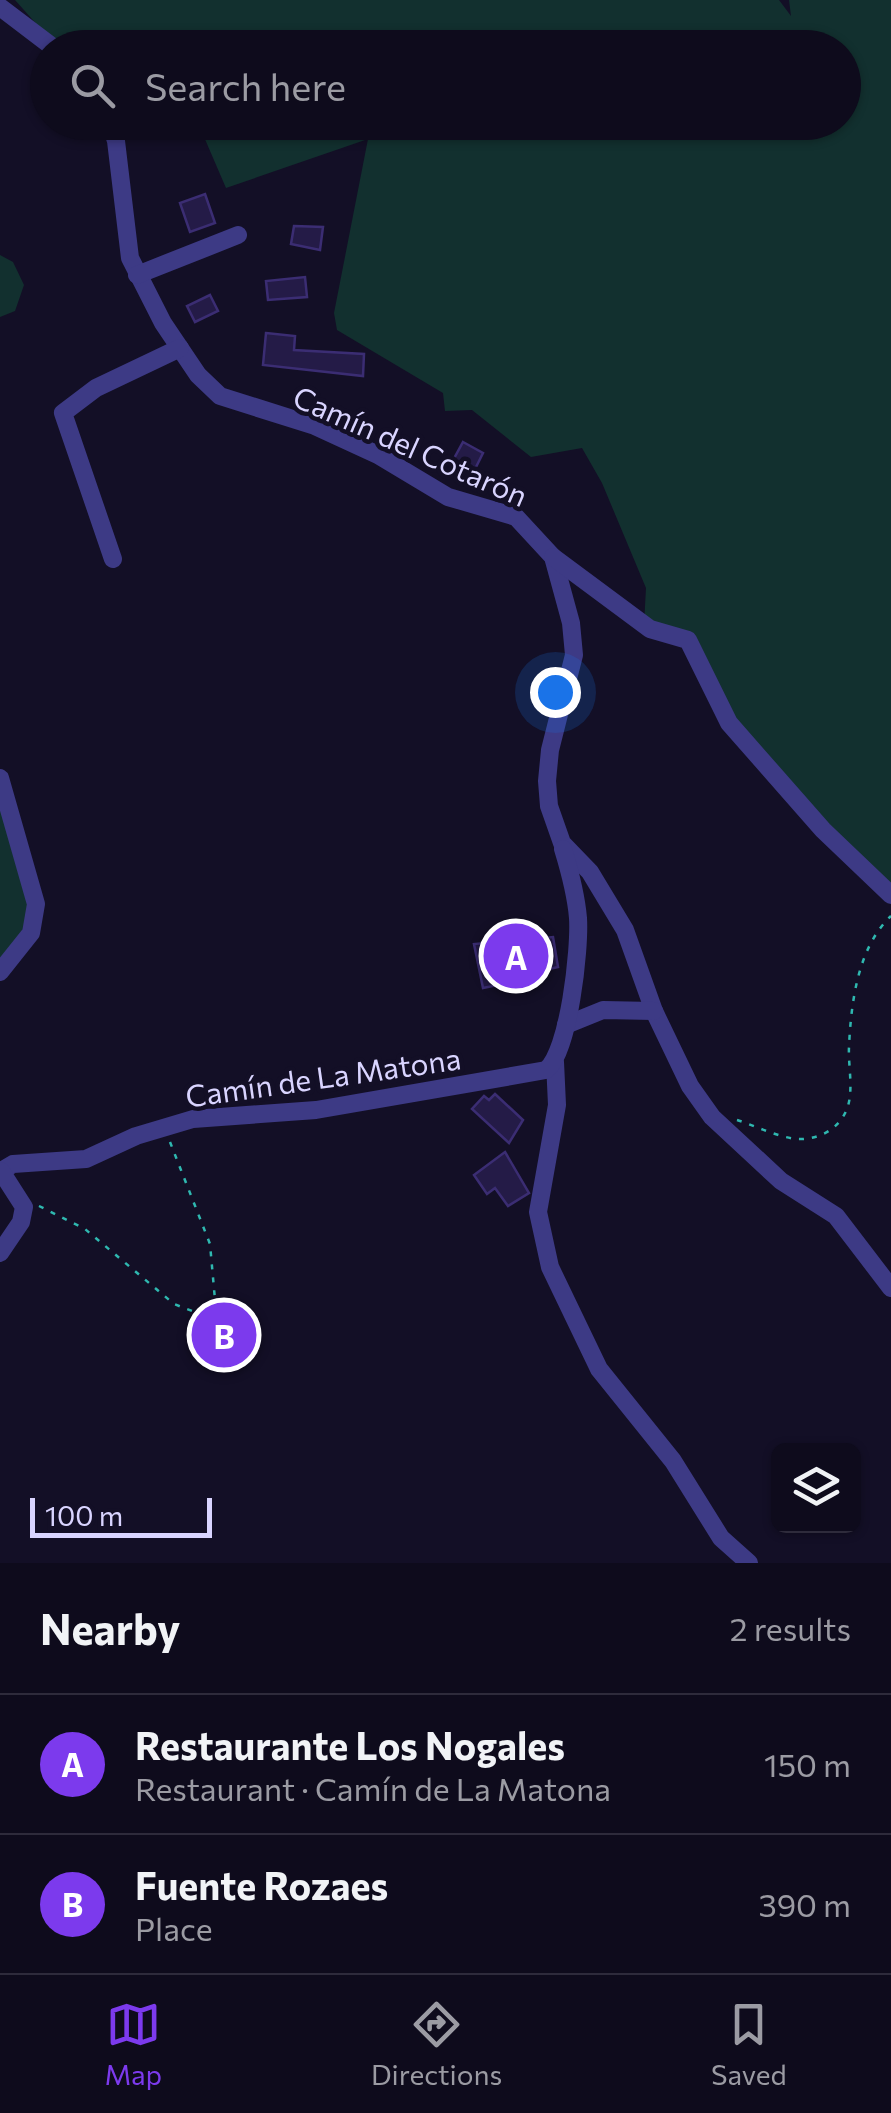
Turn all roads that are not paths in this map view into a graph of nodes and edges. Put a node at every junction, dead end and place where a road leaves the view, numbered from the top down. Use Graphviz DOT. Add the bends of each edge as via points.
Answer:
graph roads {
  1 [pos="0,7"];
  2 [pos="30,30"];
  3 [pos="116,140"];
  4 [pos="238,235"];
  5 [pos="137,275"];
  6 [pos="180,348"];
  7 [pos="553,557"];
  8 [pos="113,559"];
  9 [pos="0,778"];
  10 [pos="562,843"];
  11 [pos="891,895"];
  12 [pos="0,972"];
  13 [pos="654,1011"];
  14 [pos="566,1025"];
  15 [pos="555,1062"];
  16 [pos="0,1170"];
  17 [pos="0,1253"];
  18 [pos="891,1288"];
  19 [pos="749,1563"];
  1 -- 2 [label="street"];
  3 -- 5 [label="street, Camín del Cotarón"];
  4 -- 5 [label="street"];
  5 -- 6 [label="street, Camín del Cotarón"];
  6 -- 7 [label="street, Camín del Cotarón" via="220,396 314,426 448,497 516,517"];
  6 -- 8 [label="street" via="96,388 62,413"];
  7 -- 10 [label="street, Camín del Cotarón" via="574,654 547,780 548,806"];
  7 -- 11 [label="street" via="650,629 688,640 730,723 823,830"];
  9 -- 12 [label="street" via="36,904 31,933"];
  10 -- 13 [label="street, Camín del Cotarón" via="590,872 624,930"];
  10 -- 14 [label="street" via="578,924"];
  13 -- 14 [label="street" via="603,1010"];
  13 -- 18 [label="street, Camín del Cotarón" via="712,1117 781,1180 836,1216"];
  14 -- 15 [label="street"];
  15 -- 16 [label="street, Camín de La Matona" via="534,1073 371,1101 164,1127 86,1160"];
  15 -- 19 [label="street" via="557,1105 538,1212 550,1267 599,1370 672,1462 721,1538"];
  16 -- 17 [label="street" via="23,1202 20,1222"];
}
